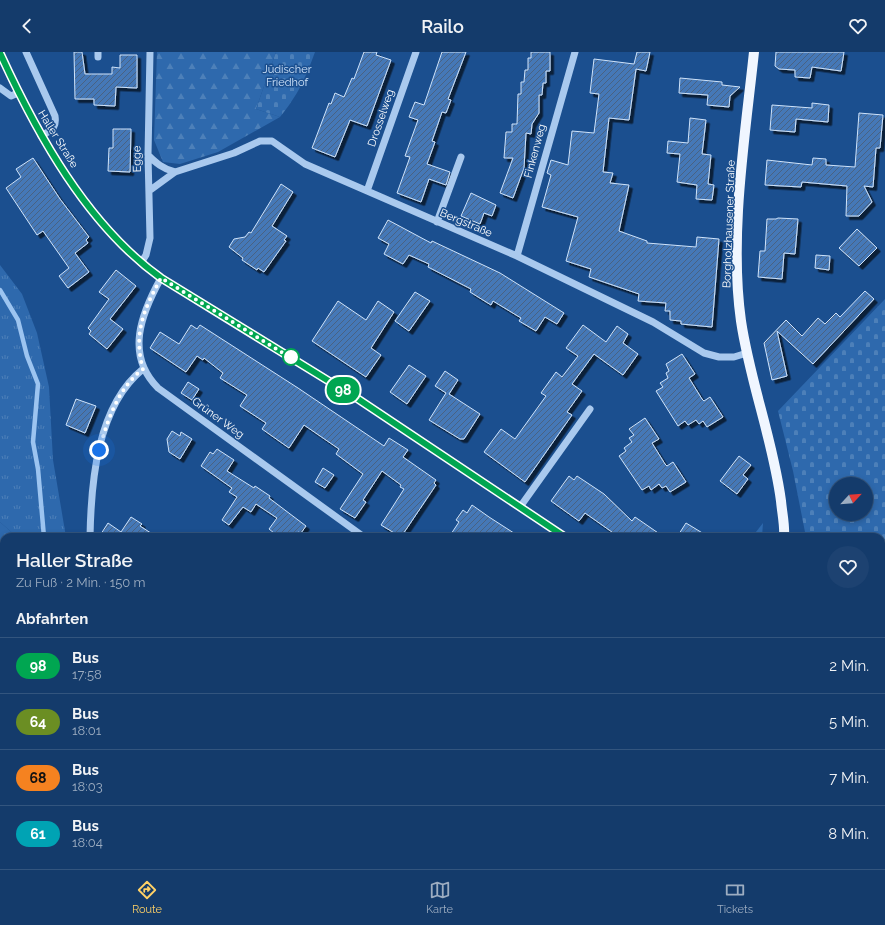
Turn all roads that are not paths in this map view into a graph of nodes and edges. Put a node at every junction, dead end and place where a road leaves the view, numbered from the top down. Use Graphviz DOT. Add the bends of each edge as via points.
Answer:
graph roads {
  1 [pos="26,52"];
  2 [pos="150,52"];
  3 [pos="416,52"];
  4 [pos="575,52"];
  5 [pos="754,52"];
  6 [pos="0,53"];
  7 [pos="0,88"];
  8 [pos="18,93"];
  9 [pos="41,136"];
  10 [pos="148,155"];
  11 [pos="461,157"];
  12 [pos="175,172"];
  13 [pos="149,191"];
  14 [pos="367,191"];
  15 [pos="437,222"];
  16 [pos="517,256"];
  17 [pos="140,263"];
  18 [pos="161,278"];
  19 [pos="747,353"];
  20 [pos="143,369"];
  21 [pos="590,409"];
  22 [pos="520,507"];
  23 [pos="90,533"];
  24 [pos="358,533"];
  25 [pos="559,533"];
  26 [pos="784,533"];
  1 -- 9 [label="street" via="55,116 55,128"];
  2 -- 10 [label="street, Egge"];
  3 -- 14 [label="street, Drosselweg"];
  4 -- 16 [label="street, Finkenweg"];
  5 -- 19 [label="main road, Borgholzhausener Straße" via="743,154 737,269 738,300"];
  6 -- 8 [label="street, Haller Straße"];
  7 -- 8 [label="street" via="11,96"];
  8 -- 9 [label="street, Haller Straße"];
  9 -- 17 [label="street, Haller Straße" via="85,200"];
  10 -- 12 [label="street" via="167,170"];
  10 -- 13 [label="street, Egge"];
  11 -- 15 [label="street"];
  12 -- 13 [label="street, Bergstraße"];
  12 -- 14 [label="street, Bergstraße" via="266,140 279,144 305,164"];
  13 -- 17 [label="street, Egge" via="149,248"];
  14 -- 15 [label="street, Bergstraße"];
  15 -- 16 [label="street, Bergstraße"];
  16 -- 19 [label="street, Bergstraße" via="653,322 704,353 719,357"];
  17 -- 18 [label="street, Haller Straße"];
  18 -- 20 [label="street, Grüner Weg" via="140,323 139,347"];
  18 -- 22 [label="street, Haller Straße" via="351,395"];
  19 -- 26 [label="main road, Borgholzhausener Straße" via="777,471"];
  20 -- 23 [label="street" via="128,383 108,421 99,450 91,498"];
  20 -- 24 [label="street, Grüner Weg" via="158,388"];
  21 -- 22 [label="street"];
  22 -- 25 [label="street, Haller Straße"];
}
